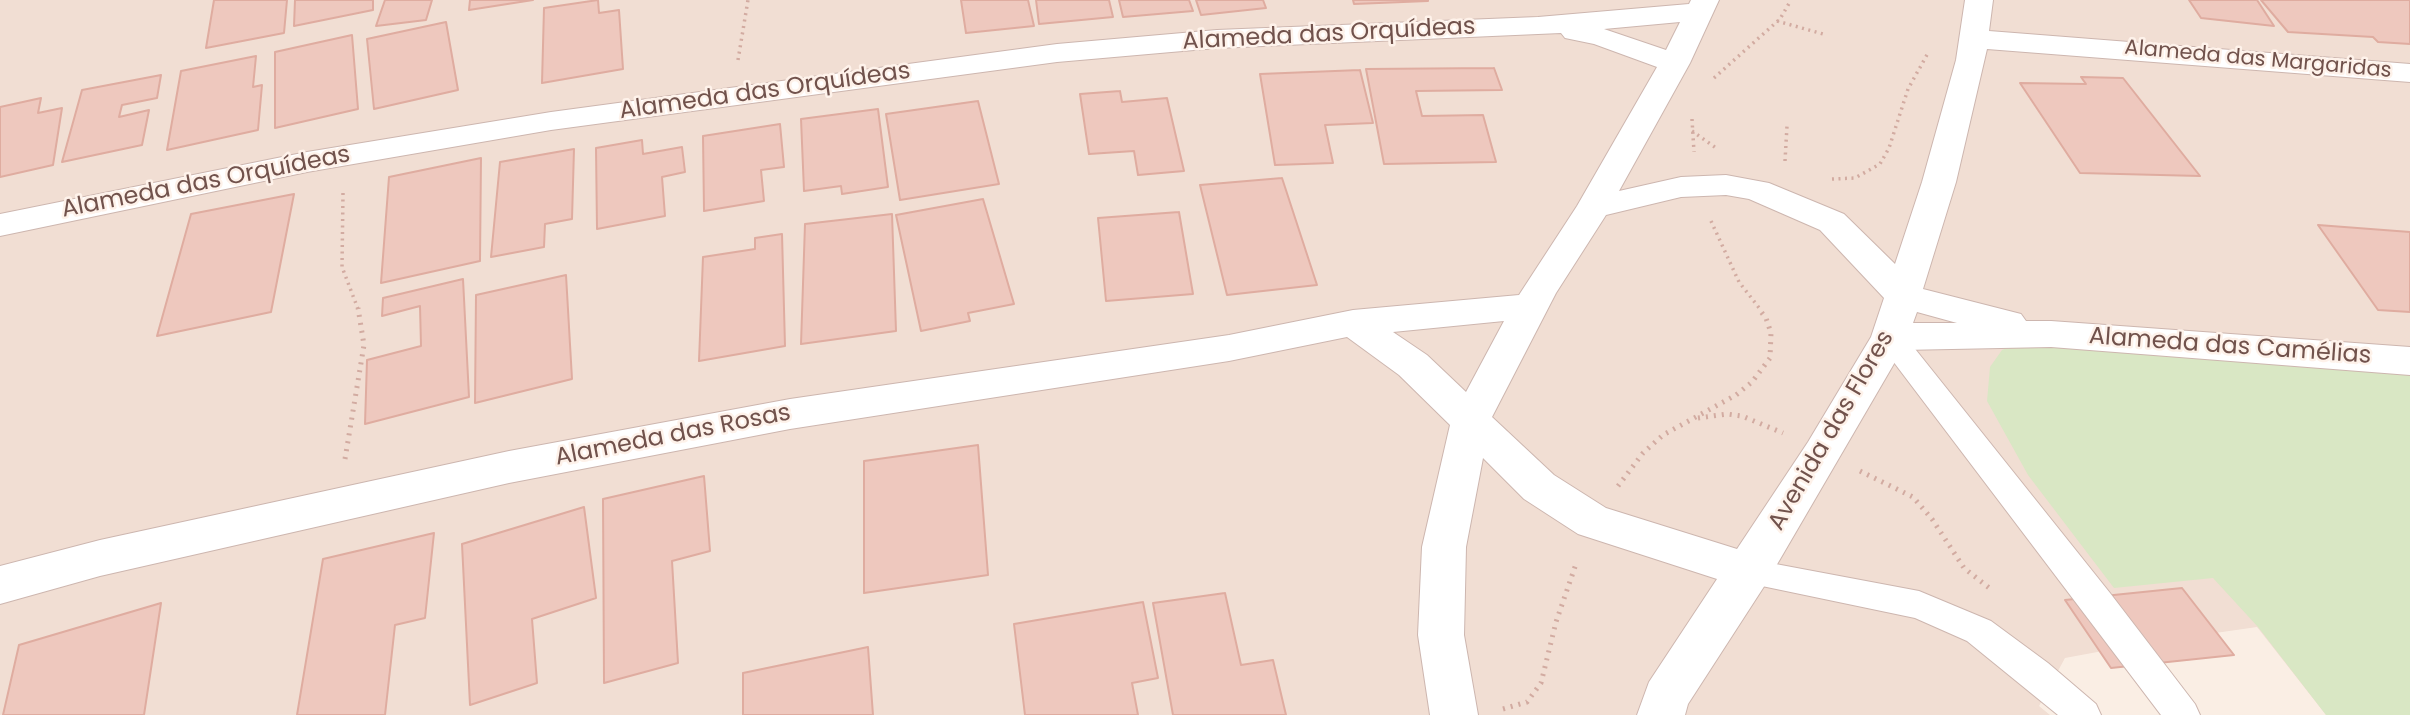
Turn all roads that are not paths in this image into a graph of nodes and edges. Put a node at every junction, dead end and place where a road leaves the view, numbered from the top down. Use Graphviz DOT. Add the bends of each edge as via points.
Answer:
graph roads {
  1 [pos="1703,6"];
  2 [pos="1993,7"];
  3 [pos="1538,26"];
  4 [pos="1974,39"];
  5 [pos="2107,48"];
  6 [pos="1675,63"];
  7 [pos="2410,73"];
  8 [pos="1594,207"];
  9 [pos="0,225"];
  10 [pos="1903,296"];
  11 [pos="1532,306"];
  12 [pos="1353,323"];
  13 [pos="2051,334"];
  14 [pos="1890,337"];
  15 [pos="2410,361"];
  16 [pos="1471,419"];
  17 [pos="1749,572"];
  18 [pos="0,585"];
  19 [pos="1453,712"];
  20 [pos="1661,715"];
  21 [pos="2082,715"];
  22 [pos="2182,715"];
  1 -- 3 [label="street, Alameda das Orquídeas"];
  1 -- 6 [label="street"];
  2 -- 4 [label="street, Avenida das Flores"];
  2 -- 5 [label="street, Alameda das Margaridas"];
  3 -- 6 [label="street, Alameda das Orquídeas" via="1601,37"];
  3 -- 9 [label="street, Alameda das Orquídeas" via="1217,39 1056,54 735,95 345,155"];
  4 -- 5 [label="street, Alameda das Margaridas"];
  4 -- 10 [label="street, Avenida das Flores" via="1939,182"];
  5 -- 7 [label="street, Alameda das Margaridas"];
  6 -- 8 [label="street"];
  8 -- 10 [label="street" via="1681,187 1726,185 1757,190 1832,222"];
  8 -- 11 [label="street"];
  10 -- 13 [label="street, Alameda das Camélias"];
  10 -- 14 [label="street, Avenida das Flores"];
  11 -- 12 [label="street, Alameda das Rosas"];
  11 -- 16 [label="street"];
  12 -- 16 [label="street" via="1413,365"];
  12 -- 18 [label="street, Alameda das Rosas" via="1228,348 790,414 509,467 100,558"];
  13 -- 14 [label="street, Alameda das Camélias"];
  13 -- 15 [label="street, Alameda das Camélias"];
  14 -- 17 [label="street, Avenida das Flores"];
  14 -- 22 [label="lane"];
  16 -- 17 [label="street" via="1539,486 1593,522"];
  16 -- 19 [label="street" via="1444,547 1441,635"];
  17 -- 20 [label="street, Avenida das Flores" via="1666,697"];
  17 -- 21 [label="lane" via="1920,606 1979,632"];
}
